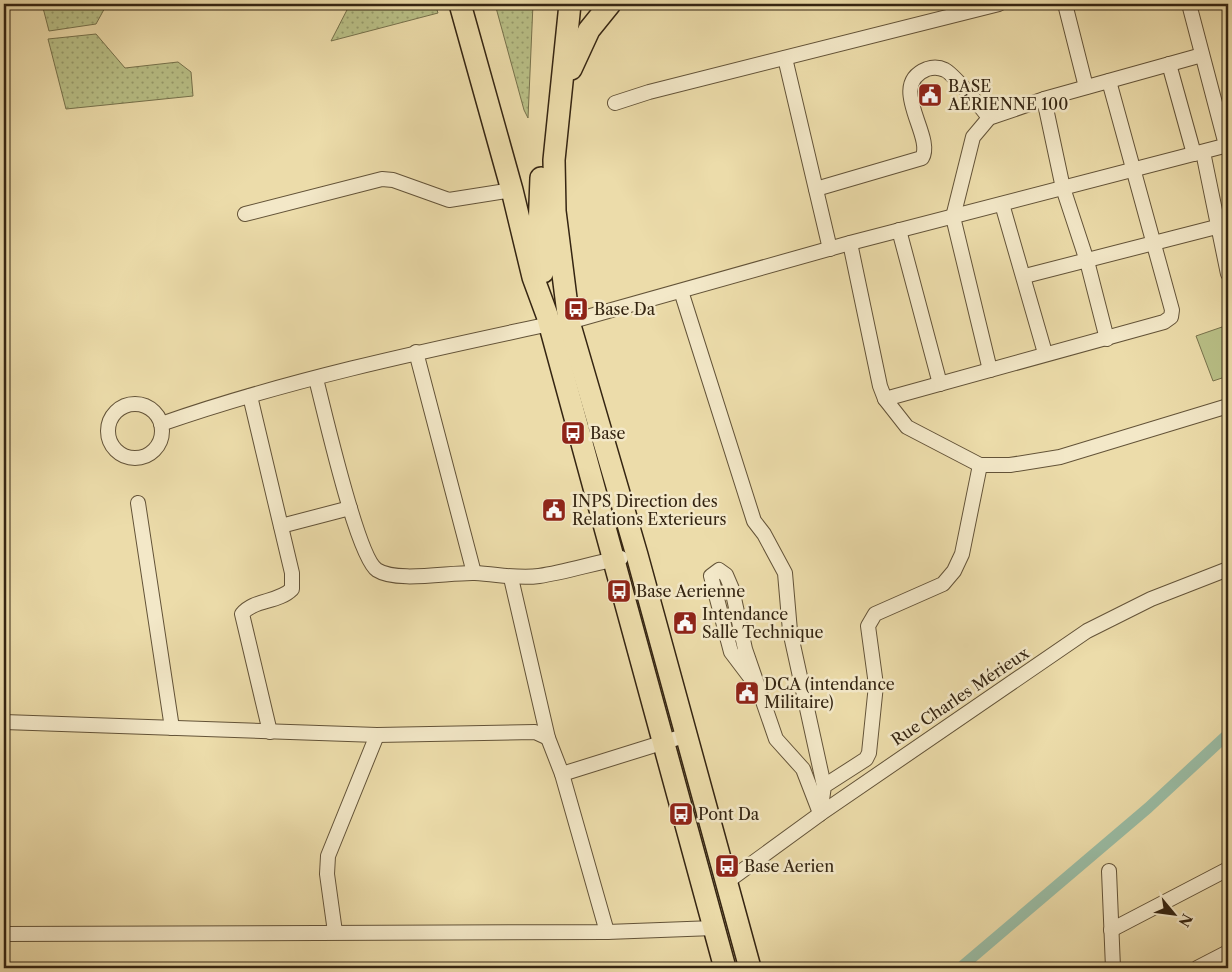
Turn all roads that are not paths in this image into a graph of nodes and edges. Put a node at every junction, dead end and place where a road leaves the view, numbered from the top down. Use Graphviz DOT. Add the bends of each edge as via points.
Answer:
graph roads {
  1 [pos="460,4"];
  2 [pos="556,4"];
  3 [pos="570,4"];
  4 [pos="610,4"];
  5 [pos="999,4"];
  6 [pos="1065,4"];
  7 [pos="1189,4"];
  8 [pos="1202,55"];
  9 [pos="785,58"];
  10 [pos="1170,64"];
  11 [pos="1109,81"];
  12 [pos="1086,87"];
  13 [pos="560,95"];
  14 [pos="1044,99"];
  15 [pos="615,103"];
  16 [pos="989,118"];
  17 [pos="1227,145"];
  18 [pos="1199,153"];
  19 [pos="1132,170"];
  20 [pos="1063,188"];
  21 [pos="816,189"];
  22 [pos="512,190"];
  23 [pos="1002,204"];
  24 [pos="245,214"];
  25 [pos="953,216"];
  26 [pos="1224,225"];
  27 [pos="899,230"];
  28 [pos="850,243"];
  29 [pos="1154,243"];
  30 [pos="830,249"];
  31 [pos="1087,261"];
  32 [pos="1228,274"];
  33 [pos="1025,276"];
  34 [pos="681,291"];
  35 [pos="555,320"];
  36 [pos="1107,339"];
  37 [pos="416,352"];
  38 [pos="1045,353"];
  39 [pos="990,370"];
  40 [pos="316,379"];
  41 [pos="940,384"];
  42 [pos="250,396"];
  43 [pos="885,400"];
  44 [pos="1228,406"];
  45 [pos="161,424"];
  46 [pos="980,465"];
  47 [pos="138,503"];
  48 [pos="350,508"];
  49 [pos="281,526"];
  50 [pos="638,555"];
  51 [pos="615,559"];
  52 [pos="1228,568"];
  53 [pos="474,574"];
  54 [pos="511,578"];
  55 [pos="759,689"];
  56 [pos="4,722"];
  57 [pos="172,728"];
  58 [pos="270,732"];
  59 [pos="378,735"];
  60 [pos="687,735"];
  61 [pos="548,738"];
  62 [pos="664,742"];
  63 [pos="562,774"];
  64 [pos="824,786"];
  65 [pos="820,814"];
  66 [pos="1228,869"];
  67 [pos="1109,871"];
  68 [pos="728,881"];
  69 [pos="714,928"];
  70 [pos="1111,930"];
  71 [pos="335,932"];
  72 [pos="607,932"];
  73 [pos="4,934"];
  74 [pos="1228,952"];
  75 [pos="725,968"];
  76 [pos="750,968"];
  77 [pos="1113,968"];
  78 [pos="1197,968"];
  1 -- 22 [label="highway"];
  2 -- 35 [label="highway" via="542,151 539,230"];
  3 -- 13 [label="highway"];
  4 -- 13 [label="highway" via="589,30"];
  5 -- 9 [label="street"];
  6 -- 12 [label="street"];
  7 -- 8 [label="street"];
  8 -- 10 [label="street"];
  8 -- 17 [label="street"];
  9 -- 15 [label="street"];
  9 -- 21 [label="street"];
  10 -- 11 [label="street"];
  10 -- 18 [label="street"];
  11 -- 12 [label="street"];
  11 -- 19 [label="street"];
  12 -- 14 [label="street"];
  13 -- 35 [label="highway" via="554,160"];
  14 -- 16 [label="street"];
  14 -- 20 [label="street"];
  16 -- 21 [label="street" via="947,70 934,66 923,70 912,83 910,96 925,148 922,158"];
  16 -- 25 [label="street" via="973,137"];
  17 -- 18 [label="street"];
  18 -- 19 [label="street"];
  18 -- 26 [label="street"];
  19 -- 20 [label="street"];
  19 -- 29 [label="street"];
  20 -- 23 [label="street"];
  20 -- 31 [label="street"];
  21 -- 30 [label="street"];
  22 -- 24 [label="street" via="449,200 382,179"];
  22 -- 35 [label="highway" via="533,277"];
  23 -- 25 [label="street"];
  23 -- 33 [label="street"];
  25 -- 27 [label="street"];
  25 -- 39 [label="street"];
  26 -- 29 [label="street"];
  26 -- 32 [label="street"];
  27 -- 28 [label="street"];
  27 -- 41 [label="street"];
  28 -- 30 [label="street"];
  28 -- 43 [label="street"];
  29 -- 31 [label="street"];
  29 -- 36 [label="street" via="1172,310 1171,317"];
  30 -- 34 [label="street"];
  31 -- 33 [label="street"];
  31 -- 36 [label="street"];
  33 -- 38 [label="street"];
  34 -- 35 [label="street"];
  34 -- 64 [label="street" via="754,521 785,573 790,631"];
  35 -- 37 [label="street"];
  35 -- 50 [label="highway"];
  35 -- 51 [label="highway"];
  36 -- 38 [label="street"];
  37 -- 40 [label="street"];
  37 -- 53 [label="street"];
  38 -- 39 [label="street"];
  39 -- 41 [label="street"];
  40 -- 42 [label="street"];
  40 -- 48 [label="street"];
  41 -- 43 [label="street"];
  42 -- 45 [label="street"];
  42 -- 49 [label="street"];
  43 -- 46 [label="street" via="906,427"];
  44 -- 46 [label="street" via="1060,457 1010,465"];
  46 -- 64 [label="street" via="962,554 954,571 943,584 875,614 868,626 876,686 869,753 866,759"];
  47 -- 57 [label="street"];
  48 -- 49 [label="street"];
  48 -- 53 [label="street" via="366,558 377,570 400,577"];
  49 -- 58 [label="street" via="292,574 292,589 285,596 247,608 242,614"];
  50 -- 51 [label="street"];
  50 -- 60 [label="highway"];
  51 -- 54 [label="street" via="539,576"];
  51 -- 62 [label="highway"];
  52 -- 65 [label="street, Rue Charles Mérieux" via="1087,631"];
  53 -- 54 [label="street"];
  54 -- 61 [label="street"];
  55 -- 55 [label="street" via="732,652 711,576 719,570 726,574 732,589 745,649"];
  55 -- 65 [label="street" via="776,738 803,769"];
  56 -- 57 [label="street"];
  57 -- 58 [label="street"];
  58 -- 59 [label="street"];
  59 -- 61 [label="street" via="535,732"];
  59 -- 71 [label="street" via="328,856 326,874"];
  60 -- 62 [label="street"];
  60 -- 68 [label="highway"];
  61 -- 63 [label="street"];
  62 -- 63 [label="street"];
  62 -- 69 [label="highway"];
  63 -- 72 [label="street"];
  64 -- 65 [label="street"];
  65 -- 68 [label="street, Rue Charles Mérieux"];
  66 -- 70 [label="street"];
  67 -- 70 [label="street"];
  68 -- 76 [label="highway"];
  69 -- 72 [label="street"];
  69 -- 75 [label="highway"];
  70 -- 77 [label="street"];
  71 -- 72 [label="street"];
  71 -- 73 [label="street"];
  74 -- 78 [label="street"];
}
